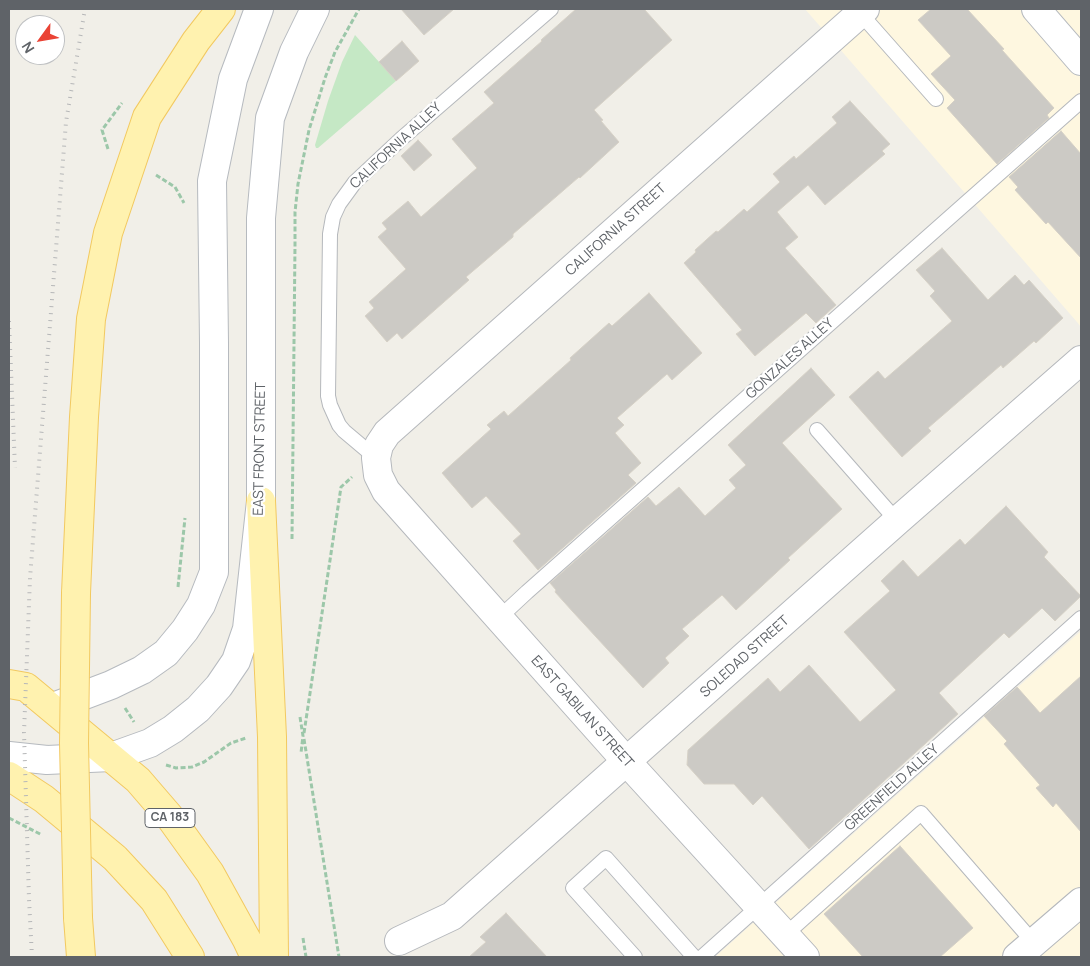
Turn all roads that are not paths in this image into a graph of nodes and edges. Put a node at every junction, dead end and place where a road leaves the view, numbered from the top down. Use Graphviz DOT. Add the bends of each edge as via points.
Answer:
graph roads {
  1 [pos="221,9"];
  2 [pos="259,9"];
  3 [pos="315,9"];
  4 [pos="551,9"];
  5 [pos="1036,9"];
  6 [pos="862,11"];
  7 [pos="1081,60"];
  8 [pos="936,99"];
  9 [pos="1081,101"];
  10 [pos="1078,369"];
  11 [pos="817,430"];
  12 [pos="376,458"];
  13 [pos="261,501"];
  14 [pos="897,520"];
  15 [pos="499,618"];
  16 [pos="1081,618"];
  17 [pos="9,684"];
  18 [pos="51,708"];
  19 [pos="9,756"];
  20 [pos="111,757"];
  21 [pos="627,762"];
  22 [pos="9,776"];
  23 [pos="1081,902"];
  24 [pos="759,907"];
  25 [pos="785,935"];
  26 [pos="399,941"];
  27 [pos="1026,950"];
  28 [pos="81,957"];
  29 [pos="190,957"];
  30 [pos="255,957"];
  31 [pos="274,957"];
  32 [pos="635,957"];
  33 [pos="694,957"];
  34 [pos="702,957"];
  35 [pos="805,957"];
  1 -- 28 [label="main road, bridge" via="196,41 147,117 108,233 91,319 76,593 74,743"];
  2 -- 18 [label="street" via="233,80 212,181 214,572 201,605 166,653 142,670 111,685"];
  3 -- 13 [label="street, EAST FRONT STREET" via="294,52 270,118 261,218"];
  4 -- 12 [label="lane, CALIFORNIA ALLEY" via="366,170 336,211 329,241 328,396 339,426"];
  5 -- 7 [label="street"];
  6 -- 8 [label="lane"];
  6 -- 12 [label="street, CALIFORNIA STREET" via="387,433 379,444"];
  9 -- 15 [label="lane, GONZALES ALLEY"];
  10 -- 14 [label="street, SOLEDAD STREET"];
  11 -- 14 [label="lane"];
  12 -- 15 [label="street, EAST GABILAN STREET" via="378,475 386,491"];
  13 -- 20 [label="street, EAST FRONT STREET" via="247,629 236,661 214,692 173,729 150,743"];
  13 -- 31 [label="main road" via="272,737"];
  14 -- 21 [label="street, SOLEDAD STREET"];
  15 -- 21 [label="street, EAST GABILAN STREET"];
  16 -- 24 [label="lane, GREENFIELD ALLEY"];
  17 -- 18 [label="main road, CA 183" via="26,687"];
  18 -- 20 [label="main road, CA 183"];
  19 -- 20 [label="street, EAST FRONT STREET" via="47,760"];
  20 -- 30 [label="main road, CA 183" via="138,780 169,816 210,873"];
  21 -- 24 [label="street, EAST GABILAN STREET"];
  21 -- 26 [label="street, SOLEDAD STREET" via="452,916"];
  22 -- 29 [label="main road" via="44,798 116,858 154,900"];
  23 -- 27 [label="street"];
  24 -- 25 [label="street, EAST GABILAN STREET"];
  24 -- 34 [label="lane, GREENFIELD ALLEY"];
  25 -- 27 [label="lane" via="921,813"];
  25 -- 35 [label="street, EAST GABILAN STREET"];
  32 -- 33 [label="lane" via="573,888 606,858"];
}
